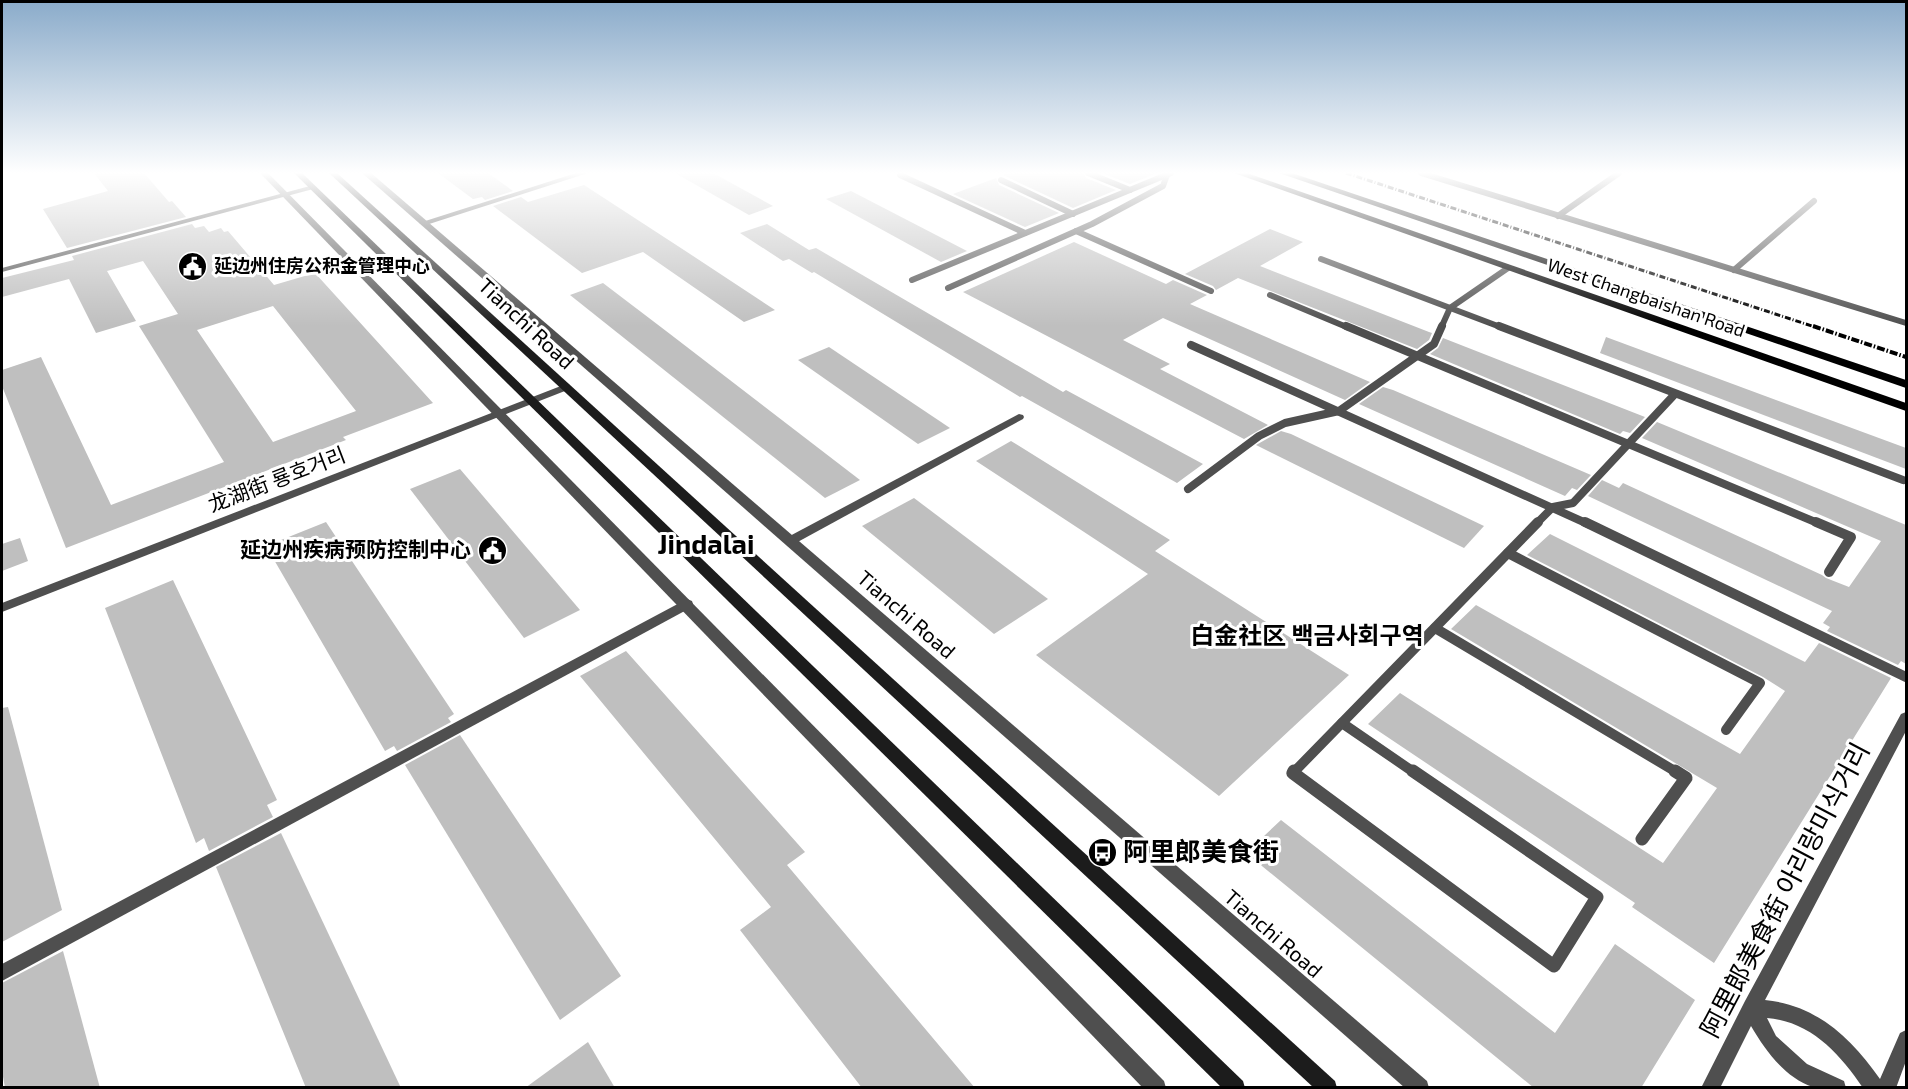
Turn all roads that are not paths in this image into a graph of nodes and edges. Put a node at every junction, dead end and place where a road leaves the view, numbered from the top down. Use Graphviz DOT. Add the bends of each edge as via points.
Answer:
graph roads {
  1 [pos="177,224"];
  2 [pos="314,224"];
  3 [pos="350,224"];
  4 [pos="388,224"];
  5 [pos="424,224"];
  6 [pos="1005,224"];
  7 [pos="1048,224"];
  8 [pos="1090,224"];
  9 [pos="1383,224"];
  10 [pos="1433,224"];
  11 [pos="1583,224"];
  12 [pos="1788,224"];
  13 [pos="1076,231"];
  14 [pos="1025,233"];
  15 [pos="1321,259"];
  16 [pos="1509,268"];
  17 [pos="2,270"];
  18 [pos="1734,270"];
  19 [pos="912,280"];
  20 [pos="948,288"];
  21 [pos="1211,291"];
  22 [pos="1270,295"];
  23 [pos="1450,308"];
  24 [pos="1906,323"];
  25 [pos="1191,345"];
  26 [pos="1417,356"];
  27 [pos="1906,384"];
  28 [pos="566,387"];
  29 [pos="1675,394"];
  30 [pos="531,401"];
  31 [pos="1906,406"];
  32 [pos="1339,411"];
  33 [pos="500,414"];
  34 [pos="1019,417"];
  35 [pos="1628,444"];
  36 [pos="1903,480"];
  37 [pos="1188,489"];
  38 [pos="1553,507"];
  39 [pos="790,541"];
  40 [pos="1508,553"];
  41 [pos="1829,572"];
  42 [pos="687,604"];
  43 [pos="2,608"];
  44 [pos="1435,628"];
  45 [pos="1906,677"];
  46 [pos="1906,718"];
  47 [pos="1342,723"];
  48 [pos="1726,730"];
  49 [pos="1642,838"];
  50 [pos="2,973"];
  51 [pos="1750,1007"];
  52 [pos="1906,1039"];
  53 [pos="1153,1086"];
  54 [pos="1236,1088"];
  55 [pos="1328,1088"];
  56 [pos="1420,1088"];
  57 [pos="1710,1088"];
  58 [pos="1837,1088"];
  59 [pos="1875,1088"];
  60 [pos="1886,1088"];
  1 -- 17 [label="street"];
  2 -- 33 [label="street"];
  3 -- 30 [label="main road"];
  4 -- 28 [label="main road, Tianchi Road"];
  5 -- 39 [label="street, Tianchi Road"];
  6 -- 14 [label="lane"];
  7 -- 14 [label="lane"];
  8 -- 13 [label="lane"];
  9 -- 16 [label="main road, West Changbaishan Road"];
  10 -- 27 [label="main road, West Changbaishan Road"];
  11 -- 18 [label="lane"];
  12 -- 18 [label="lane"];
  13 -- 20 [label="lane"];
  13 -- 21 [label="lane"];
  14 -- 19 [label="lane"];
  15 -- 23 [label="lane"];
  16 -- 23 [label="lane"];
  16 -- 31 [label="main road, West Changbaishan Road"];
  18 -- 24 [label="lane"];
  22 -- 26 [label="lane"];
  23 -- 26 [label="lane" via="1434,344"];
  23 -- 29 [label="lane"];
  25 -- 32 [label="lane"];
  26 -- 32 [label="lane"];
  26 -- 35 [label="lane"];
  28 -- 30 [label="street, 龙湖街 룡호거리"];
  28 -- 55 [label="main road, Tianchi Road"];
  29 -- 35 [label="lane"];
  29 -- 36 [label="lane"];
  30 -- 33 [label="street, 龙湖街 룡호거리"];
  30 -- 54 [label="main road"];
  32 -- 37 [label="lane" via="1274,428"];
  32 -- 38 [label="lane"];
  33 -- 42 [label="street"];
  33 -- 43 [label="street, 龙湖街 룡호거리"];
  34 -- 39 [label="street"];
  35 -- 38 [label="lane" via="1573,503"];
  35 -- 41 [label="lane" via="1851,537"];
  38 -- 40 [label="lane"];
  38 -- 45 [label="lane"];
  39 -- 56 [label="street, Tianchi Road"];
  40 -- 44 [label="lane"];
  40 -- 48 [label="lane" via="1760,683"];
  42 -- 50 [label="street"];
  42 -- 53 [label="street"];
  44 -- 47 [label="lane"];
  44 -- 49 [label="lane" via="1686,777"];
  46 -- 51 [label="street, 阿里郎美食街 아리랑미식거리"];
  47 -- 47 [label="lane" via="1293,773 1554,966 1597,897"];
  51 -- 57 [label="street, 阿里郎美食街 아리랑미식거리"];
  51 -- 58 [label="street" via="1770,1042 1800,1071"];
  51 -- 59 [label="street" via="1789,1013 1825,1030 1858,1063"];
  52 -- 60 [label="street"];
}
